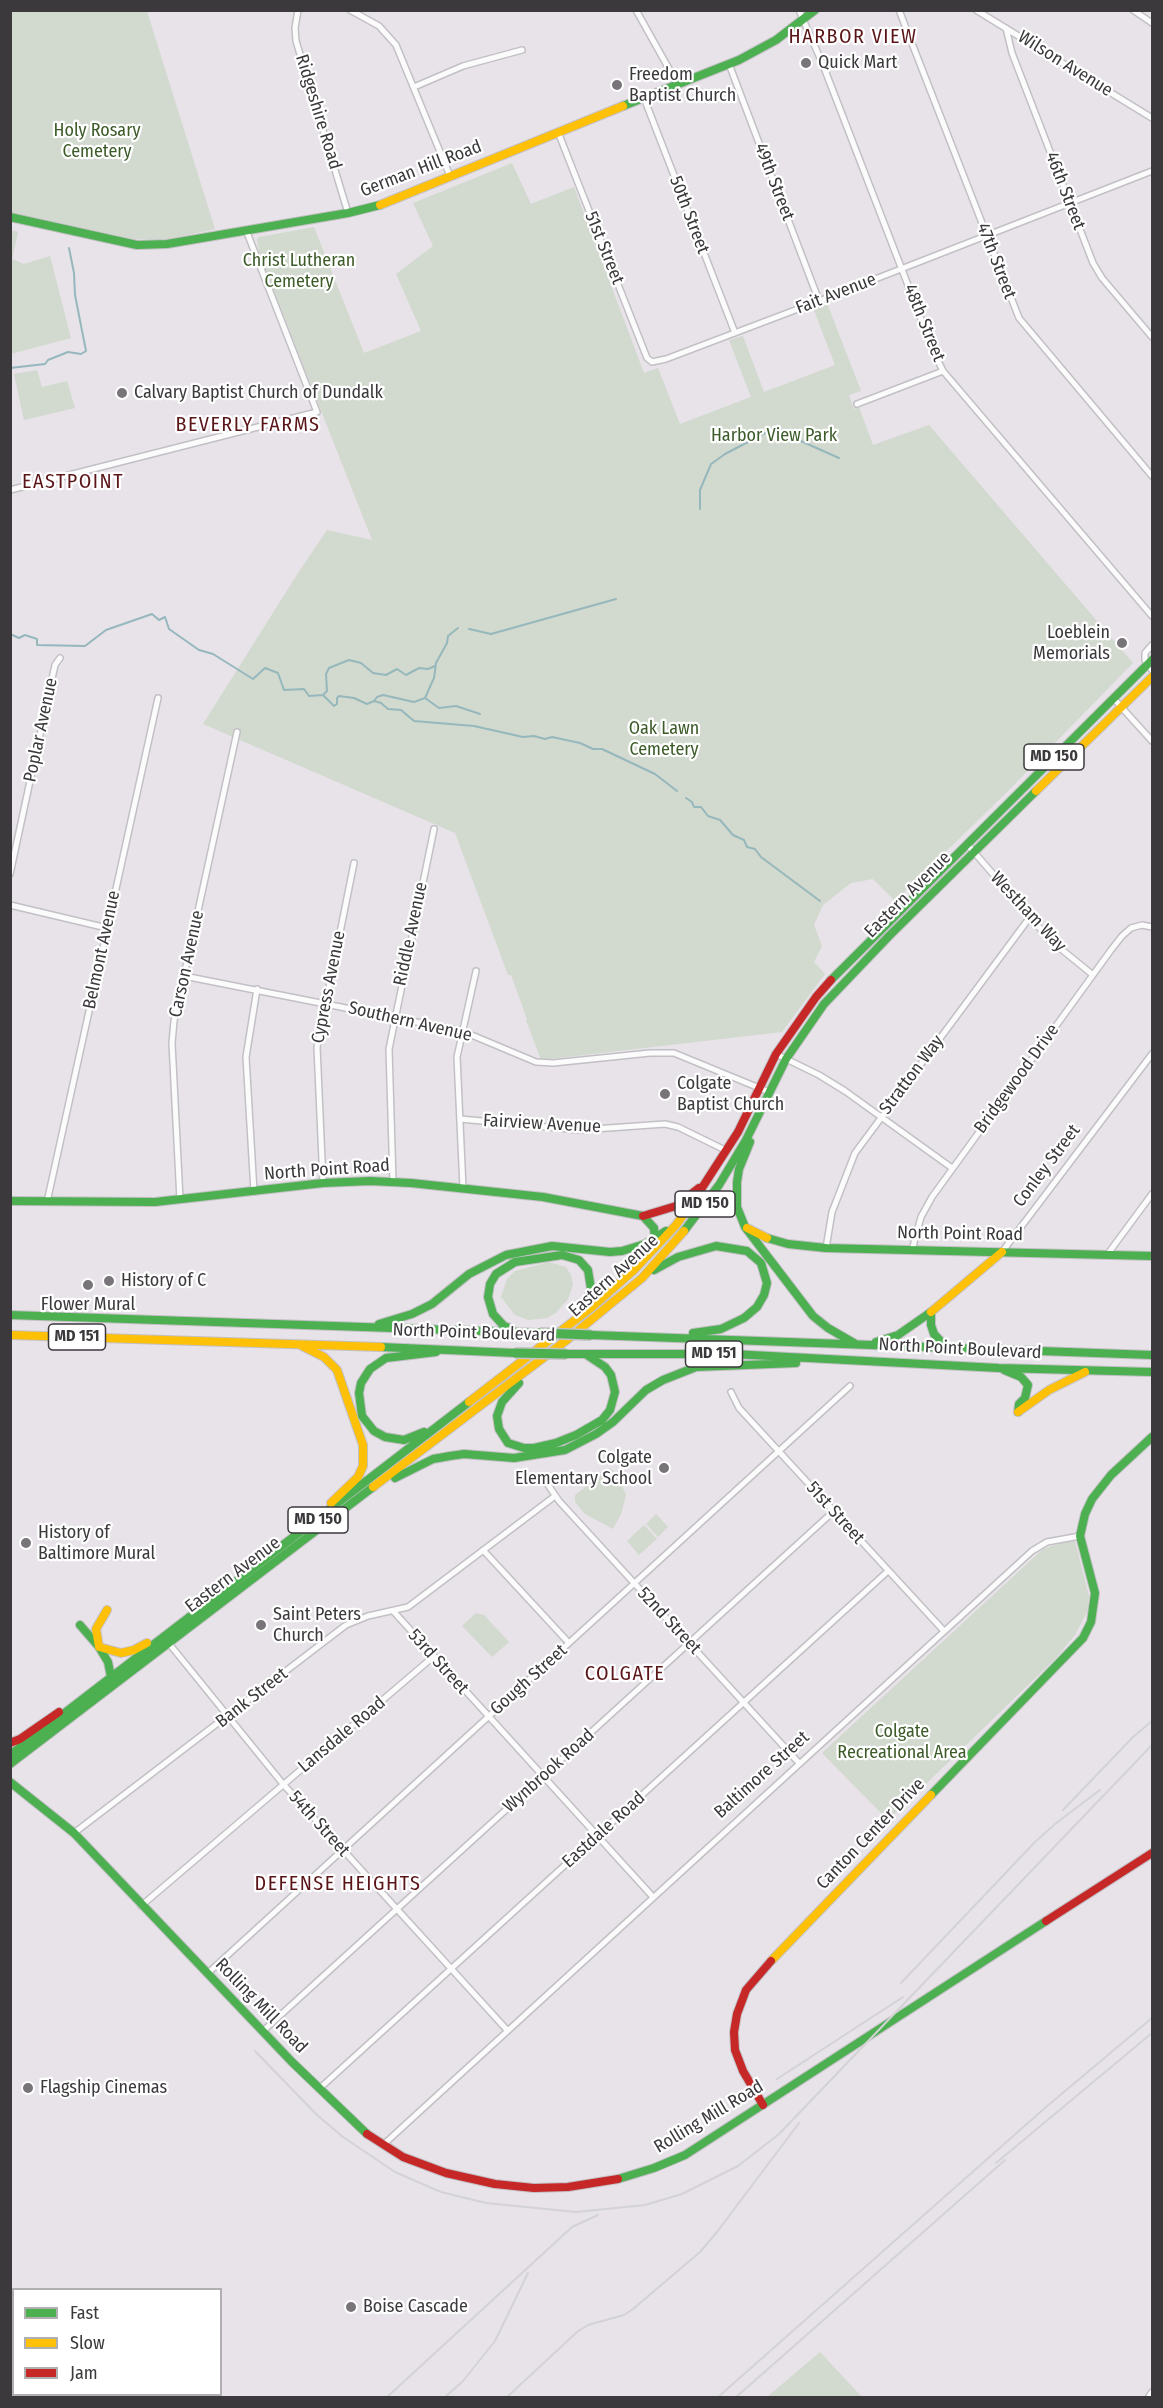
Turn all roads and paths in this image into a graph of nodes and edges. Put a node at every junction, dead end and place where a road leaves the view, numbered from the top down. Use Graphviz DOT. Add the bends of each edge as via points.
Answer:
graph roads {
  1 [pos="298,10"];
  2 [pos="350,10"];
  3 [pos="636,10"];
  4 [pos="815,10"];
  5 [pos="899,10"];
  6 [pos="976,10"];
  7 [pos="1133,10"];
  8 [pos="802,15"];
  9 [pos="1152,23"];
  10 [pos="1006,28"];
  11 [pos="522,50"];
  12 [pos="729,64"];
  13 [pos="678,86"];
  14 [pos="414,87"];
  15 [pos="644,98"];
  16 [pos="1152,118"];
  17 [pos="558,132"];
  18 [pos="1152,171"];
  19 [pos="450,176"];
  20 [pos="1070,203"];
  21 [pos="348,213"];
  22 [pos="10,217"];
  23 [pos="246,230"];
  24 [pos="986,236"];
  25 [pos="902,269"];
  26 [pos="819,301"];
  27 [pos="735,333"];
  28 [pos="1152,337"];
  29 [pos="652,362"];
  30 [pos="943,371"];
  31 [pos="857,404"];
  32 [pos="1152,476"];
  33 [pos="10,490"];
  34 [pos="1152,616"];
  35 [pos="1152,645"];
  36 [pos="60,658"];
  37 [pos="1151,665"];
  38 [pos="1152,677"];
  39 [pos="158,698"];
  40 [pos="1114,699"];
  41 [pos="1122,707"];
  42 [pos="237,732"];
  43 [pos="1152,741"];
  44 [pos="434,829"];
  45 [pos="967,844"];
  46 [pos="974,852"];
  47 [pos="354,863"];
  48 [pos="10,874"];
  49 [pos="10,905"];
  50 [pos="1030,917"];
  51 [pos="1152,927"];
  52 [pos="107,928"];
  53 [pos="882,929"];
  54 [pos="889,936"];
  55 [pos="476,971"];
  56 [pos="1093,975"];
  57 [pos="184,976"];
  58 [pos="256,989"];
  59 [pos="816,997"];
  60 [pos="325,1003"];
  61 [pos="824,1004"];
  62 [pos="394,1017"];
  63 [pos="462,1031"];
  64 [pos="776,1054"];
  65 [pos="1152,1054"];
  66 [pos="786,1059"];
  67 [pos="764,1090"];
  68 [pos="881,1117"];
  69 [pos="460,1119"];
  70 [pos="756,1121"];
  71 [pos="727,1151"];
  72 [pos="952,1168"];
  73 [pos="711,1177"];
  74 [pos="393,1182"];
  75 [pos="323,1184"];
  76 [pos="463,1188"];
  77 [pos="254,1192"];
  78 [pos="1152,1194"];
  79 [pos="180,1200"];
  80 [pos="10,1201"];
  81 [pos="47,1202"];
  82 [pos="643,1216"];
  83 [pos="676,1225"];
  84 [pos="745,1227"];
  85 [pos="656,1238"];
  86 [pos="826,1248"];
  87 [pos="912,1250"];
  88 [pos="652,1251"];
  89 [pos="1002,1252"];
  90 [pos="1107,1255"];
  91 [pos="1152,1256"];
  92 [pos="642,1278"];
  93 [pos="931,1312"];
  94 [pos="10,1315"];
  95 [pos="367,1328"];
  96 [pos="562,1330"];
  97 [pos="520,1332"];
  98 [pos="10,1335"];
  99 [pos="649,1336"];
  100 [pos="568,1339"];
  101 [pos="294,1343"];
  102 [pos="856,1344"];
  103 [pos="867,1344"];
  104 [pos="946,1347"];
  105 [pos="447,1350"];
  106 [pos="570,1354"];
  107 [pos="1152,1355"];
  108 [pos="854,1360"];
  109 [pos="999,1368"];
  110 [pos="1089,1370"];
  111 [pos="1152,1372"];
  112 [pos="850,1386"];
  113 [pos="731,1392"];
  114 [pos="470,1401"];
  115 [pos="1152,1437"];
  116 [pos="780,1451"];
  117 [pos="542,1476"];
  118 [pos="374,1487"];
  119 [pos="555,1496"];
  120 [pos="834,1511"];
  121 [pos="311,1525"];
  122 [pos="1080,1536"];
  123 [pos="483,1550"];
  124 [pos="888,1571"];
  125 [pos="634,1584"];
  126 [pos="107,1610"];
  127 [pos="394,1612"];
  128 [pos="80,1625"];
  129 [pos="944,1631"];
  130 [pos="166,1640"];
  131 [pos="568,1643"];
  132 [pos="689,1643"];
  133 [pos="99,1647"];
  134 [pos="433,1657"];
  135 [pos="111,1677"];
  136 [pos="97,1697"];
  137 [pos="85,1698"];
  138 [pos="744,1703"];
  139 [pos="227,1717"];
  140 [pos="488,1717"];
  141 [pos="10,1743"];
  142 [pos="10,1755"];
  143 [pos="799,1763"];
  144 [pos="10,1764"];
  145 [pos="543,1777"];
  146 [pos="10,1782"];
  147 [pos="284,1784"];
  148 [pos="74,1833"];
  149 [pos="597,1836"];
  150 [pos="343,1850"];
  151 [pos="1152,1853"];
  152 [pos="653,1897"];
  153 [pos="141,1906"];
  154 [pos="397,1909"];
  155 [pos="452,1970"];
  156 [pos="207,1974"];
  157 [pos="263,2031"];
  158 [pos="507,2031"];
  159 [pos="319,2090"];
  160 [pos="763,2105"];
  161 [pos="383,2145"];
  162 [pos="1152,2392"];
  163 [pos="1148,2397"];
  1 -- 21 [label="street, Ridgeshire Road" via="296,41"];
  2 -- 14 [label="street" via="387,32"];
  3 -- 13 [label="street"];
  4 -- 8 [label="main road, German Hill Road"];
  5 -- 24 [label="street, 47th Street"];
  6 -- 10 [label="street, Wilson Avenue"];
  7 -- 9 [label="street"];
  8 -- 12 [label="main road, German Hill Road" via="760,50"];
  8 -- 25 [label="street, 48th Street"];
  10 -- 16 [label="street, Wilson Avenue"];
  10 -- 20 [label="street, 46th Street"];
  11 -- 14 [label="street" via="464,66"];
  12 -- 13 [label="main road, German Hill Road"];
  12 -- 26 [label="street, 49th Street"];
  13 -- 15 [label="main road, German Hill Road"];
  14 -- 19 [label="street"];
  15 -- 17 [label="main road, German Hill Road"];
  15 -- 27 [label="street, 50th Street"];
  17 -- 19 [label="main road, German Hill Road"];
  17 -- 29 [label="street, 51st Street" via="647,358"];
  18 -- 20 [label="street, Fait Avenue"];
  19 -- 21 [label="main road, German Hill Road" via="382,204"];
  20 -- 24 [label="street, Fait Avenue"];
  20 -- 28 [label="street, 46th Street" via="1096,271"];
  21 -- 23 [label="main road, German Hill Road"];
  22 -- 23 [label="main road, German Hill Road" via="137,245 167,244"];
  23 -- 33 [label="street" via="317,412"];
  24 -- 25 [label="street, Fait Avenue"];
  24 -- 32 [label="street, 47th Street" via="1019,318"];
  25 -- 26 [label="street, Fait Avenue"];
  25 -- 30 [label="street, 48th Street"];
  26 -- 27 [label="street, Fait Avenue"];
  27 -- 29 [label="street, Fait Avenue"];
  30 -- 31 [label="street"];
  30 -- 34 [label="street, 48th Street"];
  35 -- 37 [label="street, Eastern Avenue" via="1144,653"];
  36 -- 48 [label="street, Poplar Avenue" via="55,665"];
  37 -- 40 [label="main road, Eastern Avenue / MD 150"];
  38 -- 41 [label="main road, Eastern Avenue / MD 150"];
  39 -- 52 [label="street, Belmont Avenue"];
  40 -- 41 [label="street"];
  40 -- 45 [label="main road, Eastern Avenue / MD 150"];
  41 -- 43 [label="street"];
  41 -- 46 [label="main road, Eastern Avenue / MD 150"];
  42 -- 57 [label="street, Carson Avenue"];
  44 -- 62 [label="street, Riddle Avenue"];
  45 -- 46 [label="street, Westham Way"];
  45 -- 53 [label="main road, Eastern Avenue / MD 150"];
  46 -- 50 [label="street, Westham Way"];
  46 -- 54 [label="main road, Eastern Avenue / MD 150"];
  47 -- 60 [label="street, Cypress Avenue"];
  49 -- 52 [label="street"];
  50 -- 56 [label="street, Westham Way"];
  50 -- 68 [label="street, Stratton Way"];
  51 -- 56 [label="street, Bridgewood Drive" via="1131,928"];
  52 -- 81 [label="street, Belmont Avenue"];
  53 -- 54 [label="main road"];
  53 -- 59 [label="main road, Eastern Avenue / MD 150"];
  54 -- 61 [label="main road, Eastern Avenue / MD 150"];
  55 -- 63 [label="street"];
  56 -- 72 [label="street, Bridgewood Drive"];
  57 -- 58 [label="street, Southern Avenue"];
  57 -- 79 [label="street, Carson Avenue" via="172,1043"];
  58 -- 60 [label="street, Southern Avenue"];
  58 -- 77 [label="street" via="246,1057"];
  59 -- 61 [label="main road"];
  59 -- 64 [label="main road, Eastern Avenue / MD 150"];
  60 -- 62 [label="street, Southern Avenue"];
  60 -- 75 [label="street, Cypress Avenue" via="316,1057"];
  61 -- 66 [label="main road, Eastern Avenue / MD 150"];
  62 -- 63 [label="street, Southern Avenue"];
  62 -- 74 [label="street, Riddle Avenue" via="388,1064"];
  63 -- 67 [label="street, Southern Avenue" via="543,1063 674,1053"];
  63 -- 69 [label="street" via="457,1068"];
  64 -- 66 [label="street"];
  64 -- 67 [label="main road, Eastern Avenue / MD 150"];
  65 -- 89 [label="street, Conley Street"];
  66 -- 67 [label="main road, Eastern Avenue / MD 150"];
  66 -- 68 [label="street" via="819,1075"];
  67 -- 70 [label="main road, Eastern Avenue / MD 150"];
  67 -- 71 [label="main road, Eastern Avenue / MD 150"];
  68 -- 72 [label="street"];
  68 -- 86 [label="street, Stratton Way" via="847,1171 832,1212"];
  69 -- 71 [label="street, Fairview Avenue" via="580,1130 665,1124"];
  69 -- 76 [label="street"];
  70 -- 84 [label="main road" via="737,1182 737,1207"];
  70 -- 92 [label="main road, Eastern Avenue / MD 150" via="702,1208"];
  71 -- 73 [label="main road, Eastern Avenue / MD 150"];
  72 -- 87 [label="street, Bridgewood Drive" via="925,1210"];
  73 -- 82 [label="main road" via="676,1206"];
  73 -- 83 [label="main road, Eastern Avenue / MD 150"];
  74 -- 75 [label="main road, North Point Road"];
  74 -- 76 [label="main road, North Point Road"];
  75 -- 77 [label="main road, North Point Road"];
  76 -- 82 [label="main road, North Point Road" via="543,1197"];
  77 -- 79 [label="main road, North Point Road"];
  78 -- 90 [label="street"];
  79 -- 81 [label="main road, North Point Road"];
  80 -- 81 [label="main road, North Point Road"];
  82 -- 85 [label="main road" via="654,1228"];
  83 -- 85 [label="main road"];
  83 -- 88 [label="main road, Eastern Avenue / MD 150"];
  84 -- 86 [label="main road, North Point Road" via="788,1244"];
  84 -- 102 [label="main road" via="813,1316"];
  85 -- 88 [label="main road"];
  85 -- 95 [label="main road" via="622,1251 559,1246 519,1251 474,1270 432,1304"];
  86 -- 87 [label="main road, North Point Road"];
  87 -- 89 [label="main road, North Point Road"];
  88 -- 96 [label="main road, Eastern Avenue / MD 150"];
  89 -- 90 [label="main road, North Point Road"];
  89 -- 93 [label="main road, Conley Street"];
  90 -- 91 [label="main road, North Point Road"];
  92 -- 99 [label="main road" via="678,1257 716,1246 752,1254 766,1276 762,1301 744,1318 721,1329"];
  92 -- 100 [label="main road, Eastern Avenue / MD 150"];
  93 -- 103 [label="main road, Conley Street" via="898,1335"];
  93 -- 104 [label="main road" via="934,1334"];
  94 -- 95 [label="main road, North Point Boulevard / MD 151"];
  95 -- 97 [label="main road, North Point Boulevard / MD 151"];
  96 -- 97 [label="main road" via="587,1301 591,1283 585,1265 562,1255 509,1264 490,1284 488,1301 492,1314 504,1326"];
  96 -- 114 [label="main road, Eastern Avenue / MD 150"];
  97 -- 99 [label="main road, North Point Boulevard / MD 151, bridge"];
  98 -- 101 [label="main road, North Point Boulevard / MD 151"];
  99 -- 102 [label="main road, North Point Boulevard / MD 151"];
  100 -- 106 [label="main road" via="502,1402 497,1423 508,1443 524,1449 556,1443 588,1429 610,1410 615,1392 611,1375 599,1361 587,1355"];
  100 -- 118 [label="main road, Eastern Avenue / MD 150"];
  101 -- 105 [label="main road, North Point Boulevard / MD 151"];
  101 -- 121 [label="main road" via="313,1349 337,1370 363,1452 358,1477"];
  102 -- 103 [label="main road, North Point Boulevard / MD 151"];
  103 -- 104 [label="main road, North Point Boulevard / MD 151"];
  104 -- 107 [label="main road, North Point Boulevard / MD 151"];
  105 -- 106 [label="main road, North Point Boulevard / MD 151, bridge"];
  105 -- 114 [label="main road" via="398,1355 376,1363 361,1383 362,1416 380,1434 404,1440 418,1436"];
  106 -- 108 [label="main road, North Point Boulevard / MD 151" via="732,1354"];
  108 -- 109 [label="main road, North Point Boulevard / MD 151"];
  108 -- 118 [label="main road" via="696,1367 646,1390 613,1422 565,1449 514,1458 464,1455 433,1459"];
  109 -- 110 [label="main road, North Point Boulevard / MD 151"];
  109 -- 110 [label="main road" via="1026,1381 1028,1390 1017,1412 1064,1381"];
  110 -- 111 [label="main road, North Point Boulevard / MD 151"];
  112 -- 116 [label="street, Gough Street"];
  113 -- 116 [label="street, 51st Street" via="736,1405"];
  114 -- 121 [label="main road, Eastern Avenue / MD 150"];
  115 -- 122 [label="main road" via="1092,1499"];
  116 -- 120 [label="street, 51st Street"];
  116 -- 125 [label="street, Gough Street"];
  117 -- 119 [label="street, 52nd Street"];
  118 -- 130 [label="main road, Eastern Avenue / MD 150" via="270,1568"];
  119 -- 123 [label="street, Bank Street"];
  119 -- 125 [label="street, 52nd Street"];
  120 -- 124 [label="street, 51st Street"];
  120 -- 132 [label="street, Wynbrook Road"];
  121 -- 130 [label="main road, Eastern Avenue / MD 150"];
  122 -- 129 [label="street, Baltimore Street" via="1055,1539 1039,1546"];
  122 -- 160 [label="main road, Canton Center Drive" via="1095,1593 1091,1622 1083,1638 746,1990 737,2014 735,2050"];
  123 -- 127 [label="street, Bank Street" via="408,1607"];
  123 -- 131 [label="street"];
  124 -- 129 [label="street, 51st Street"];
  124 -- 138 [label="street, Eastdale Road"];
  125 -- 131 [label="street, Gough Street"];
  125 -- 132 [label="street, 52nd Street"];
  126 -- 133 [label="main road" via="96,1629"];
  127 -- 134 [label="street, 53rd Street"];
  127 -- 139 [label="street, Bank Street" via="368,1616 346,1626"];
  128 -- 133 [label="main road"];
  129 -- 143 [label="street, Baltimore Street"];
  130 -- 133 [label="main road" via="128,1652"];
  130 -- 135 [label="main road, Eastern Avenue / MD 150"];
  130 -- 136 [label="main road, Eastern Avenue / MD 150"];
  130 -- 139 [label="street, 54th Street"];
  131 -- 140 [label="street, Gough Street"];
  132 -- 138 [label="street, 52nd Street"];
  132 -- 145 [label="street, Wynbrook Road"];
  133 -- 135 [label="main road"];
  134 -- 140 [label="street, 53rd Street"];
  134 -- 147 [label="street, Lansdale Road"];
  135 -- 136 [label="main road"];
  135 -- 137 [label="main road, Eastern Avenue / MD 150"];
  136 -- 144 [label="main road, Eastern Avenue / MD 150"];
  137 -- 141 [label="main road"];
  137 -- 142 [label="main road, Eastern Avenue / MD 150"];
  138 -- 143 [label="street, 52nd Street"];
  138 -- 149 [label="street, Eastdale Road"];
  139 -- 147 [label="street, 54th Street"];
  139 -- 148 [label="street, Bank Street"];
  140 -- 145 [label="street, 53rd Street"];
  140 -- 150 [label="street, Gough Street"];
  143 -- 152 [label="street, Baltimore Street"];
  145 -- 149 [label="street, 53rd Street"];
  145 -- 154 [label="street, Wynbrook Road"];
  146 -- 148 [label="main road, Rolling Mill Road"];
  147 -- 150 [label="street, 54th Street"];
  147 -- 153 [label="street, Lansdale Road"];
  148 -- 153 [label="main road, Rolling Mill Road"];
  149 -- 152 [label="street, 53rd Street"];
  149 -- 155 [label="street, Eastdale Road"];
  150 -- 154 [label="street, 54th Street"];
  150 -- 156 [label="street, Gough Street"];
  151 -- 160 [label="main road, Rolling Mill Road"];
  152 -- 158 [label="street, Baltimore Street"];
  153 -- 156 [label="main road, Rolling Mill Road"];
  154 -- 155 [label="street, 54th Street"];
  154 -- 157 [label="street, Wynbrook Road"];
  155 -- 158 [label="street, 54th Street"];
  155 -- 159 [label="street, Eastdale Road"];
  156 -- 157 [label="main road, Rolling Mill Road"];
  157 -- 159 [label="main road, Rolling Mill Road"];
  158 -- 161 [label="street, Baltimore Street"];
  159 -- 161 [label="main road, Rolling Mill Road" via="363,2132"];
  160 -- 161 [label="main road, Rolling Mill Road" via="667,2163 610,2181 568,2187 534,2188 475,2180 426,2166"];
  162 -- 163 [label="street"];
}
